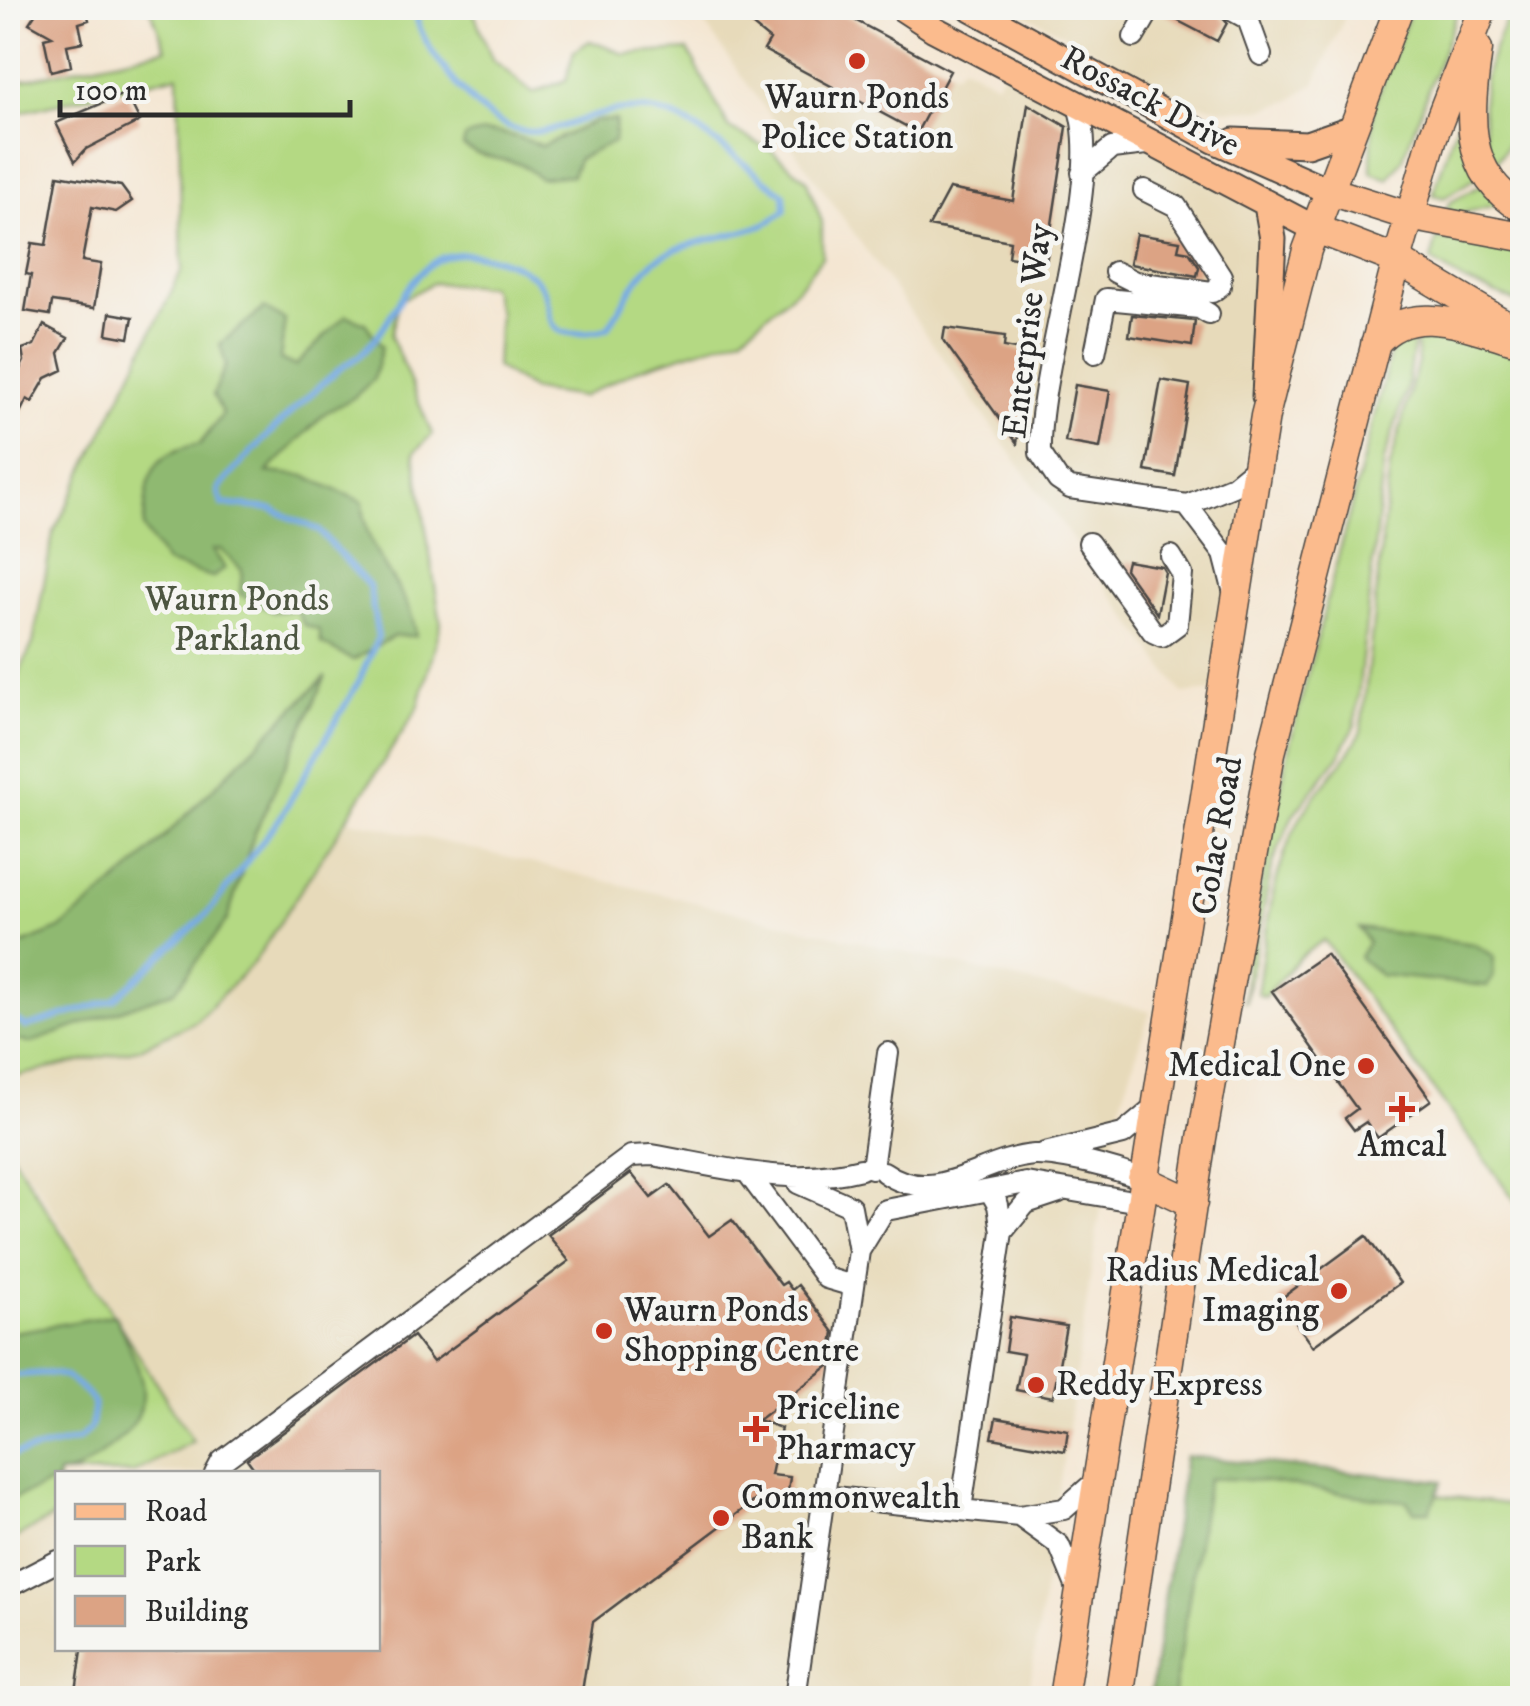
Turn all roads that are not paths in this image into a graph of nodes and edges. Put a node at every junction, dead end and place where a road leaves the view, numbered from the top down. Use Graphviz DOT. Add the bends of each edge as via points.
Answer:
graph roads {
  1 [pos="902,8"];
  2 [pos="970,8"];
  3 [pos="1151,8"];
  4 [pos="1228,8"];
  5 [pos="1399,8"];
  6 [pos="1483,8"];
  7 [pos="1014,31"];
  8 [pos="1134,37"];
  9 [pos="1261,55"];
  10 [pos="1000,60"];
  11 [pos="1076,101"];
  12 [pos="1350,129"];
  13 [pos="1214,140"];
  14 [pos="1154,143"];
  15 [pos="1082,174"];
  16 [pos="1144,190"];
  17 [pos="1327,190"];
  18 [pos="1268,205"];
  19 [pos="1522,208"];
  20 [pos="1409,216"];
  21 [pos="1314,228"];
  22 [pos="1522,237"];
  23 [pos="1397,260"];
  24 [pos="1116,272"];
  25 [pos="1209,314"];
  26 [pos="1522,334"];
  27 [pos="1522,342"];
  28 [pos="1375,345"];
  29 [pos="1095,353"];
  30 [pos="1265,416"];
  31 [pos="1255,468"];
  32 [pos="1187,505"];
  33 [pos="1089,543"];
  34 [pos="1172,556"];
  35 [pos="1235,598"];
  36 [pos="888,1053"];
  37 [pos="1154,1109"];
  38 [pos="1038,1155"];
  39 [pos="872,1170"];
  40 [pos="748,1172"];
  41 [pos="786,1179"];
  42 [pos="990,1191"];
  43 [pos="1140,1191"];
  44 [pos="1076,1192"];
  45 [pos="1193,1202"];
  46 [pos="850,1206"];
  47 [pos="884,1211"];
  48 [pos="1002,1232"];
  49 [pos="859,1251"];
  50 [pos="854,1286"];
  51 [pos="217,1471"];
  52 [pos="1096,1481"];
  53 [pos="824,1496"];
  54 [pos="962,1509"];
  55 [pos="1019,1516"];
  56 [pos="55,1563"];
  57 [pos="8,1588"];
  58 [pos="1080,1595"];
  59 [pos="795,1698"];
  60 [pos="1062,1698"];
  61 [pos="1119,1698"];
  1 -- 10 [label="main road, Rossack Drive"];
  2 -- 7 [label="main road, Rossack Drive"];
  3 -- 8 [label="lane"];
  4 -- 9 [label="lane" via="1248,19"];
  5 -- 12 [label="highway, Colac Road"];
  6 -- 19 [label="highway" via="1472,142 1486,176"];
  6 -- 20 [label="highway, Colac Road"];
  7 -- 10 [label="main road"];
  7 -- 13 [label="main road, Rossack Drive"];
  10 -- 11 [label="main road, Rossack Drive"];
  11 -- 14 [label="main road, Rossack Drive"];
  11 -- 15 [label="lane, Enterprise Way" via="1084,118"];
  12 -- 13 [label="main road" via="1299,145"];
  12 -- 17 [label="highway, Colac Road"];
  13 -- 17 [label="main road, Rossack Drive"];
  14 -- 15 [label="lane" via="1112,148"];
  14 -- 18 [label="main road, Rossack Drive"];
  15 -- 32 [label="lane, Enterprise Way" via="1040,452 1070,488"];
  16 -- 24 [label="lane" via="1176,206 1222,276 1220,286 1212,292 1135,282"];
  17 -- 20 [label="highway"];
  17 -- 21 [label="highway, Colac Road"];
  18 -- 21 [label="main road, Rossack Drive"];
  18 -- 30 [label="main road" via="1273,239"];
  20 -- 22 [label="highway"];
  20 -- 23 [label="highway, Colac Road"];
  21 -- 23 [label="highway"];
  21 -- 30 [label="highway, Colac Road"];
  23 -- 26 [label="highway"];
  23 -- 28 [label="highway, Colac Road"];
  25 -- 29 [label="lane" via="1106,299"];
  27 -- 28 [label="highway" via="1418,319 1393,327"];
  28 -- 45 [label="highway, Colac Road" via="1271,753"];
  30 -- 31 [label="highway, Colac Road"];
  31 -- 32 [label="lane" via="1233,486"];
  31 -- 35 [label="highway, Colac Road"];
  32 -- 35 [label="lane" via="1224,554"];
  33 -- 34 [label="lane" via="1162,636 1177,625 1182,574"];
  35 -- 37 [label="highway, Colac Road"];
  36 -- 39 [label="lane"];
  37 -- 38 [label="lane" via="1124,1134"];
  37 -- 43 [label="highway, Colac Road"];
  38 -- 39 [label="lane" via="931,1187"];
  38 -- 43 [label="lane"];
  39 -- 41 [label="lane"];
  39 -- 46 [label="lane" via="846,1184"];
  39 -- 47 [label="lane" via="894,1188"];
  40 -- 41 [label="lane"];
  40 -- 50 [label="lane" via="826,1278"];
  40 -- 51 [label="lane" via="652,1154 627,1158"];
  41 -- 46 [label="lane"];
  42 -- 44 [label="lane" via="1026,1183"];
  42 -- 47 [label="lane"];
  42 -- 48 [label="lane"];
  43 -- 44 [label="lane"];
  43 -- 45 [label="highway"];
  43 -- 52 [label="highway, Colac Road"];
  44 -- 48 [label="lane" via="1030,1200"];
  45 -- 61 [label="highway, Colac Road"];
  46 -- 47 [label="lane" via="866,1216"];
  46 -- 49 [label="lane"];
  47 -- 49 [label="lane"];
  48 -- 54 [label="lane"];
  49 -- 50 [label="lane"];
  50 -- 53 [label="lane"];
  52 -- 55 [label="lane" via="1064,1509"];
  52 -- 58 [label="highway, Colac Road"];
  53 -- 54 [label="lane"];
  53 -- 59 [label="lane"];
  54 -- 55 [label="lane"];
  55 -- 58 [label="lane" via="1059,1545"];
  56 -- 57 [label="lane"];
  58 -- 60 [label="highway, Colac Road"];
}
